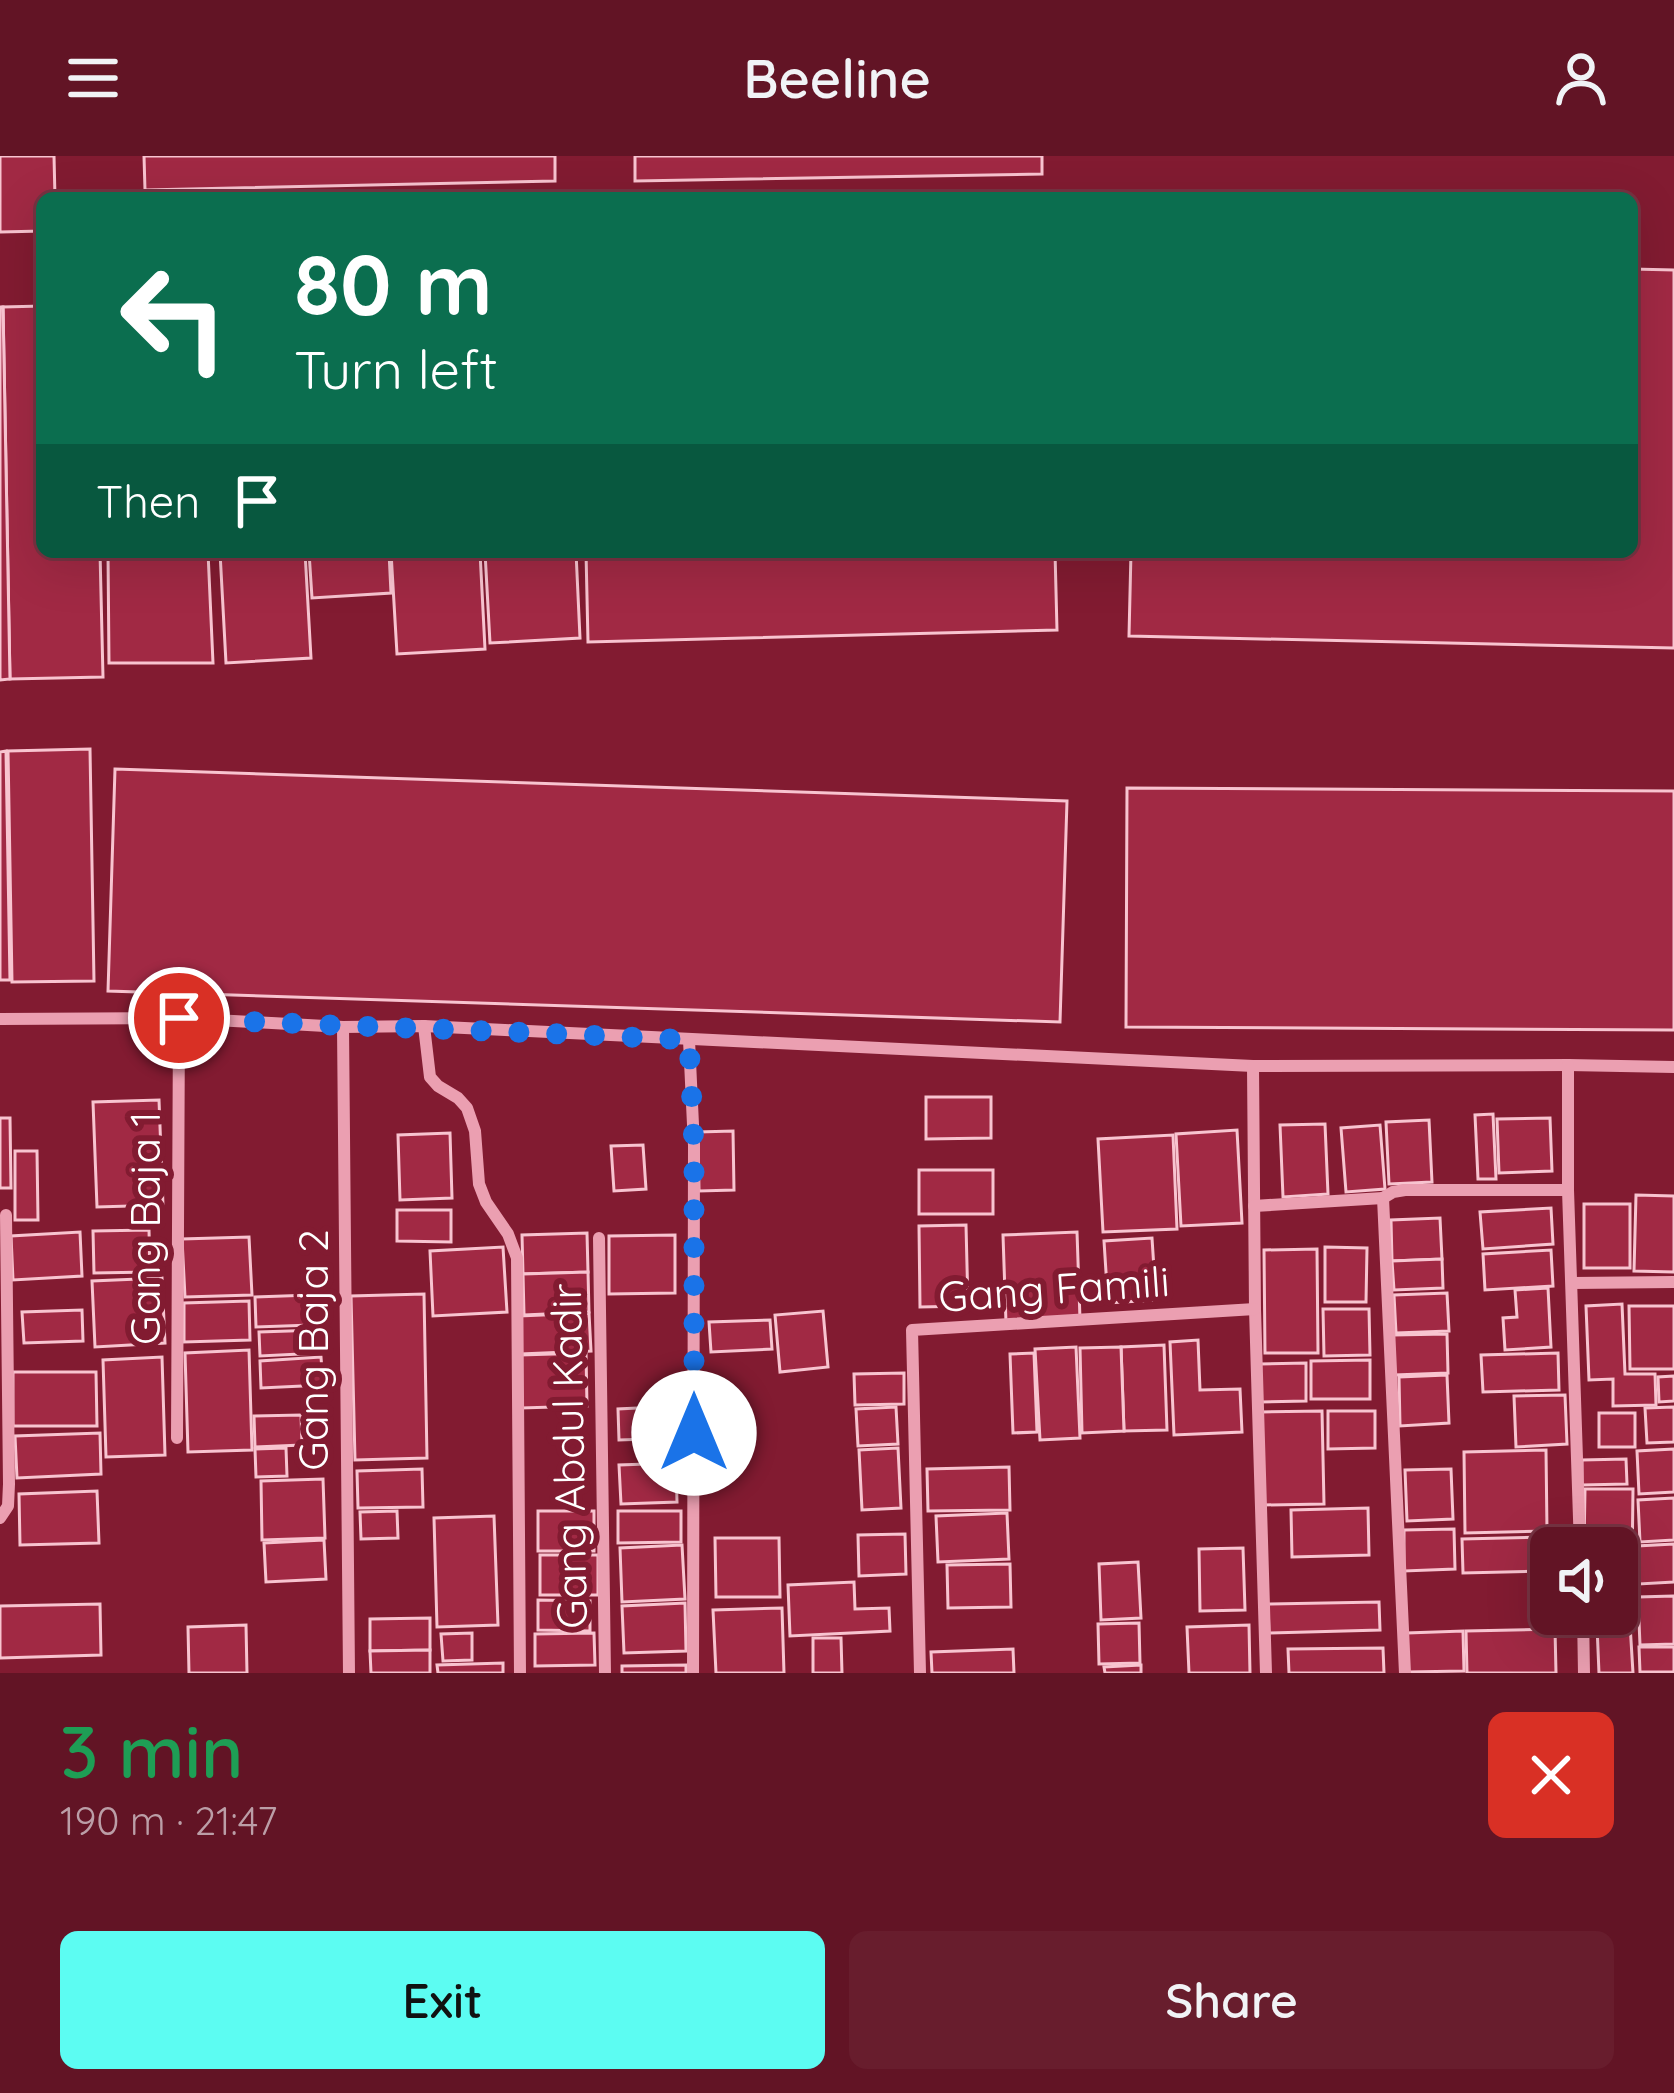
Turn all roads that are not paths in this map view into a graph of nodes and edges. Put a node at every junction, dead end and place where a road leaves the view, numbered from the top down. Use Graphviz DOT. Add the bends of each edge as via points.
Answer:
graph roads {
  1 [pos="0,1018"];
  2 [pos="179,1018"];
  3 [pos="424,1026"];
  4 [pos="344,1027"];
  5 [pos="689,1040"];
  6 [pos="1568,1065"];
  7 [pos="1253,1066"];
  8 [pos="1674,1067"];
  9 [pos="1568,1190"];
  10 [pos="1383,1198"];
  11 [pos="1254,1206"];
  12 [pos="6,1215"];
  13 [pos="599,1238"];
  14 [pos="1674,1282"];
  15 [pos="1572,1283"];
  16 [pos="1255,1309"];
  17 [pos="177,1438"];
  18 [pos="0,1519"];
  19 [pos="1579,1527"];
  20 [pos="1583,1635"];
  21 [pos="349,1673"];
  22 [pos="520,1673"];
  23 [pos="605,1673"];
  24 [pos="693,1673"];
  25 [pos="920,1673"];
  26 [pos="1266,1673"];
  27 [pos="1405,1673"];
  28 [pos="1585,1673"];
  1 -- 2 [label="street"];
  2 -- 4 [label="street"];
  2 -- 17 [label="street, Gang Baja 1"];
  3 -- 4 [label="street"];
  3 -- 5 [label="street"];
  3 -- 22 [label="street" via="430,1077 467,1108 479,1184 517,1258"];
  4 -- 21 [label="street, Gang Baja 2"];
  5 -- 7 [label="street"];
  5 -- 24 [label="street"];
  6 -- 7 [label="street"];
  6 -- 8 [label="street"];
  6 -- 9 [label="street"];
  7 -- 11 [label="street"];
  9 -- 10 [label="street" via="1406,1190"];
  9 -- 15 [label="street"];
  10 -- 11 [label="street"];
  10 -- 27 [label="street"];
  11 -- 16 [label="street"];
  12 -- 18 [label="street" via="9,1484"];
  13 -- 23 [label="street, Gang Abdul Kadir"];
  14 -- 15 [label="street"];
  15 -- 19 [label="street"];
  16 -- 25 [label="street, Gang Famili" via="912,1330"];
  16 -- 26 [label="street"];
  20 -- 28 [label="street"];
}
